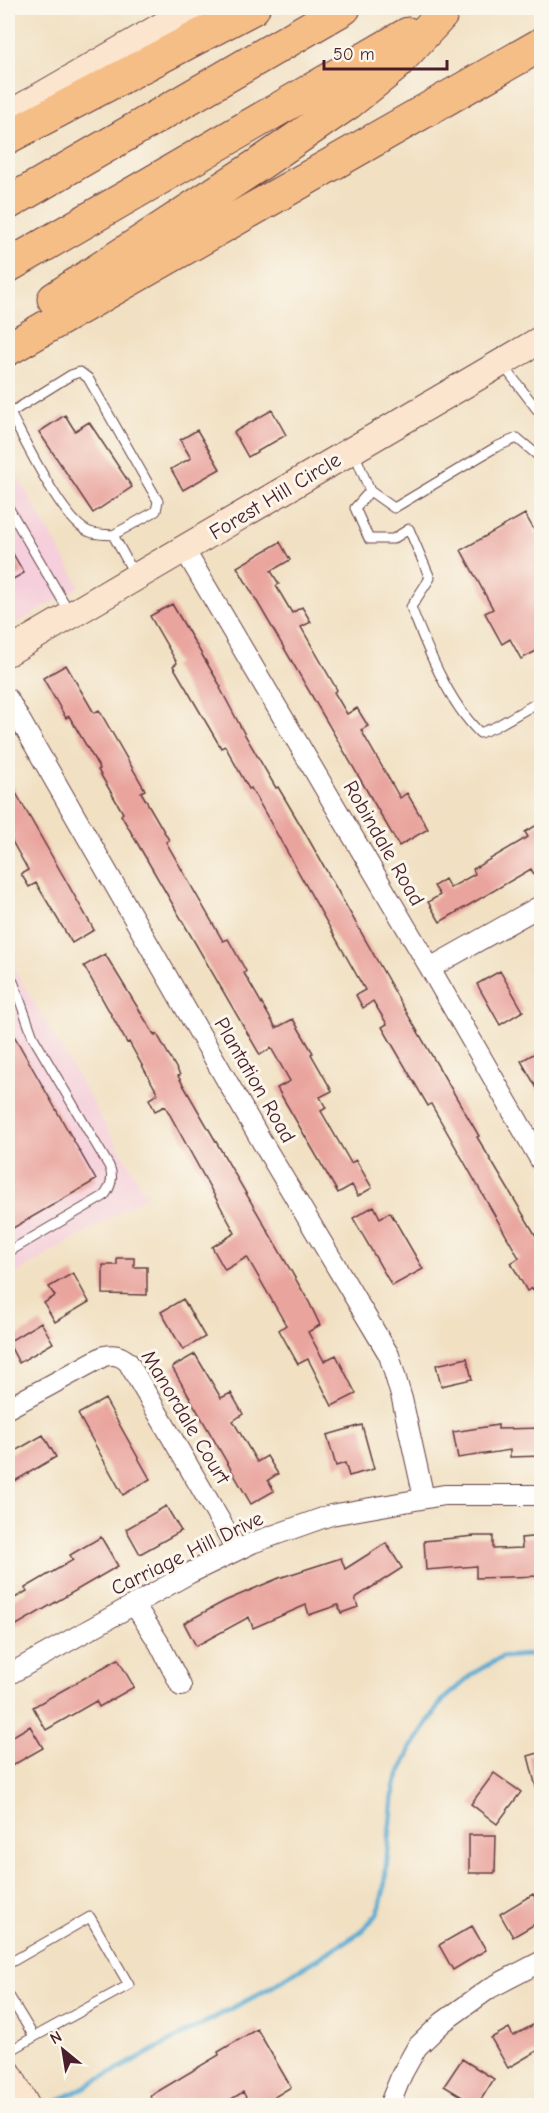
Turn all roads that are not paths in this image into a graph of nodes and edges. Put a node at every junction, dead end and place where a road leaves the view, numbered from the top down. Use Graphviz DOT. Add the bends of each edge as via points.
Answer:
graph roads {
  1 [pos="253,8"];
  2 [pos="344,8"];
  3 [pos="181,10"];
  4 [pos="447,11"];
  5 [pos="542,44"];
  6 [pos="8,115"];
  7 [pos="8,137"];
  8 [pos="8,203"];
  9 [pos="8,266"];
  10 [pos="8,330"];
  11 [pos="542,339"];
  12 [pos="8,349"];
  13 [pos="501,363"];
  14 [pos="542,416"];
  15 [pos="353,450"];
  16 [pos="542,459"];
  17 [pos="370,492"];
  18 [pos="8,507"];
  19 [pos="113,535"];
  20 [pos="184,549"];
  21 [pos="137,577"];
  22 [pos="71,615"];
  23 [pos="8,652"];
  24 [pos="8,699"];
  25 [pos="542,700"];
  26 [pos="542,905"];
  27 [pos="430,968"];
  28 [pos="8,973"];
  29 [pos="542,1163"];
  30 [pos="8,1252"];
  31 [pos="8,1408"];
  32 [pos="542,1495"];
  33 [pos="424,1498"];
  34 [pos="237,1550"];
  35 [pos="135,1604"];
  36 [pos="8,1675"];
  37 [pos="181,1686"];
  38 [pos="542,1961"];
  39 [pos="8,1964"];
  40 [pos="8,1994"];
  41 [pos="34,2037"];
  42 [pos="8,2052"];
  43 [pos="389,2106"];
  1 -- 7 [label="highway"];
  2 -- 8 [label="highway"];
  3 -- 6 [label="street"];
  4 -- 9 [label="highway"];
  4 -- 10 [label="highway" via="393,67 348,103"];
  5 -- 12 [label="highway"];
  11 -- 13 [label="street, Forest Hill Circle"];
  13 -- 14 [label="lane"];
  13 -- 15 [label="street, Forest Hill Circle"];
  15 -- 17 [label="lane"];
  15 -- 20 [label="street, Forest Hill Circle"];
  16 -- 17 [label="lane" via="517,438 394,508"];
  17 -- 25 [label="lane" via="355,508 369,539 393,539 409,529 430,578 411,607 427,648 465,719 480,733"];
  18 -- 22 [label="lane"];
  19 -- 19 [label="lane" via="79,526 63,507 10,413 80,372 88,378 158,501 156,511"];
  19 -- 21 [label="lane"];
  20 -- 21 [label="street, Forest Hill Circle"];
  20 -- 27 [label="street, Robindale Road"];
  21 -- 22 [label="street, Forest Hill Circle"];
  22 -- 23 [label="street, Forest Hill Circle"];
  24 -- 33 [label="street, Plantation Road" via="389,1355"];
  26 -- 27 [label="street"];
  27 -- 29 [label="street, Robindale Road"];
  28 -- 30 [label="lane" via="33,1037 112,1177 104,1196"];
  31 -- 34 [label="street, Manordale Court" via="104,1356 122,1356"];
  32 -- 33 [label="street, Carriage Hill Drive"];
  33 -- 34 [label="street, Carriage Hill Drive" via="331,1515"];
  34 -- 35 [label="street, Carriage Hill Drive"];
  35 -- 36 [label="street, Carriage Hill Drive"];
  35 -- 37 [label="street"];
  38 -- 43 [label="street" via="490,1988 443,2022 417,2047"];
  39 -- 41 [label="lane" via="90,1917 129,1985"];
  40 -- 41 [label="lane"];
  41 -- 42 [label="lane"];
}
